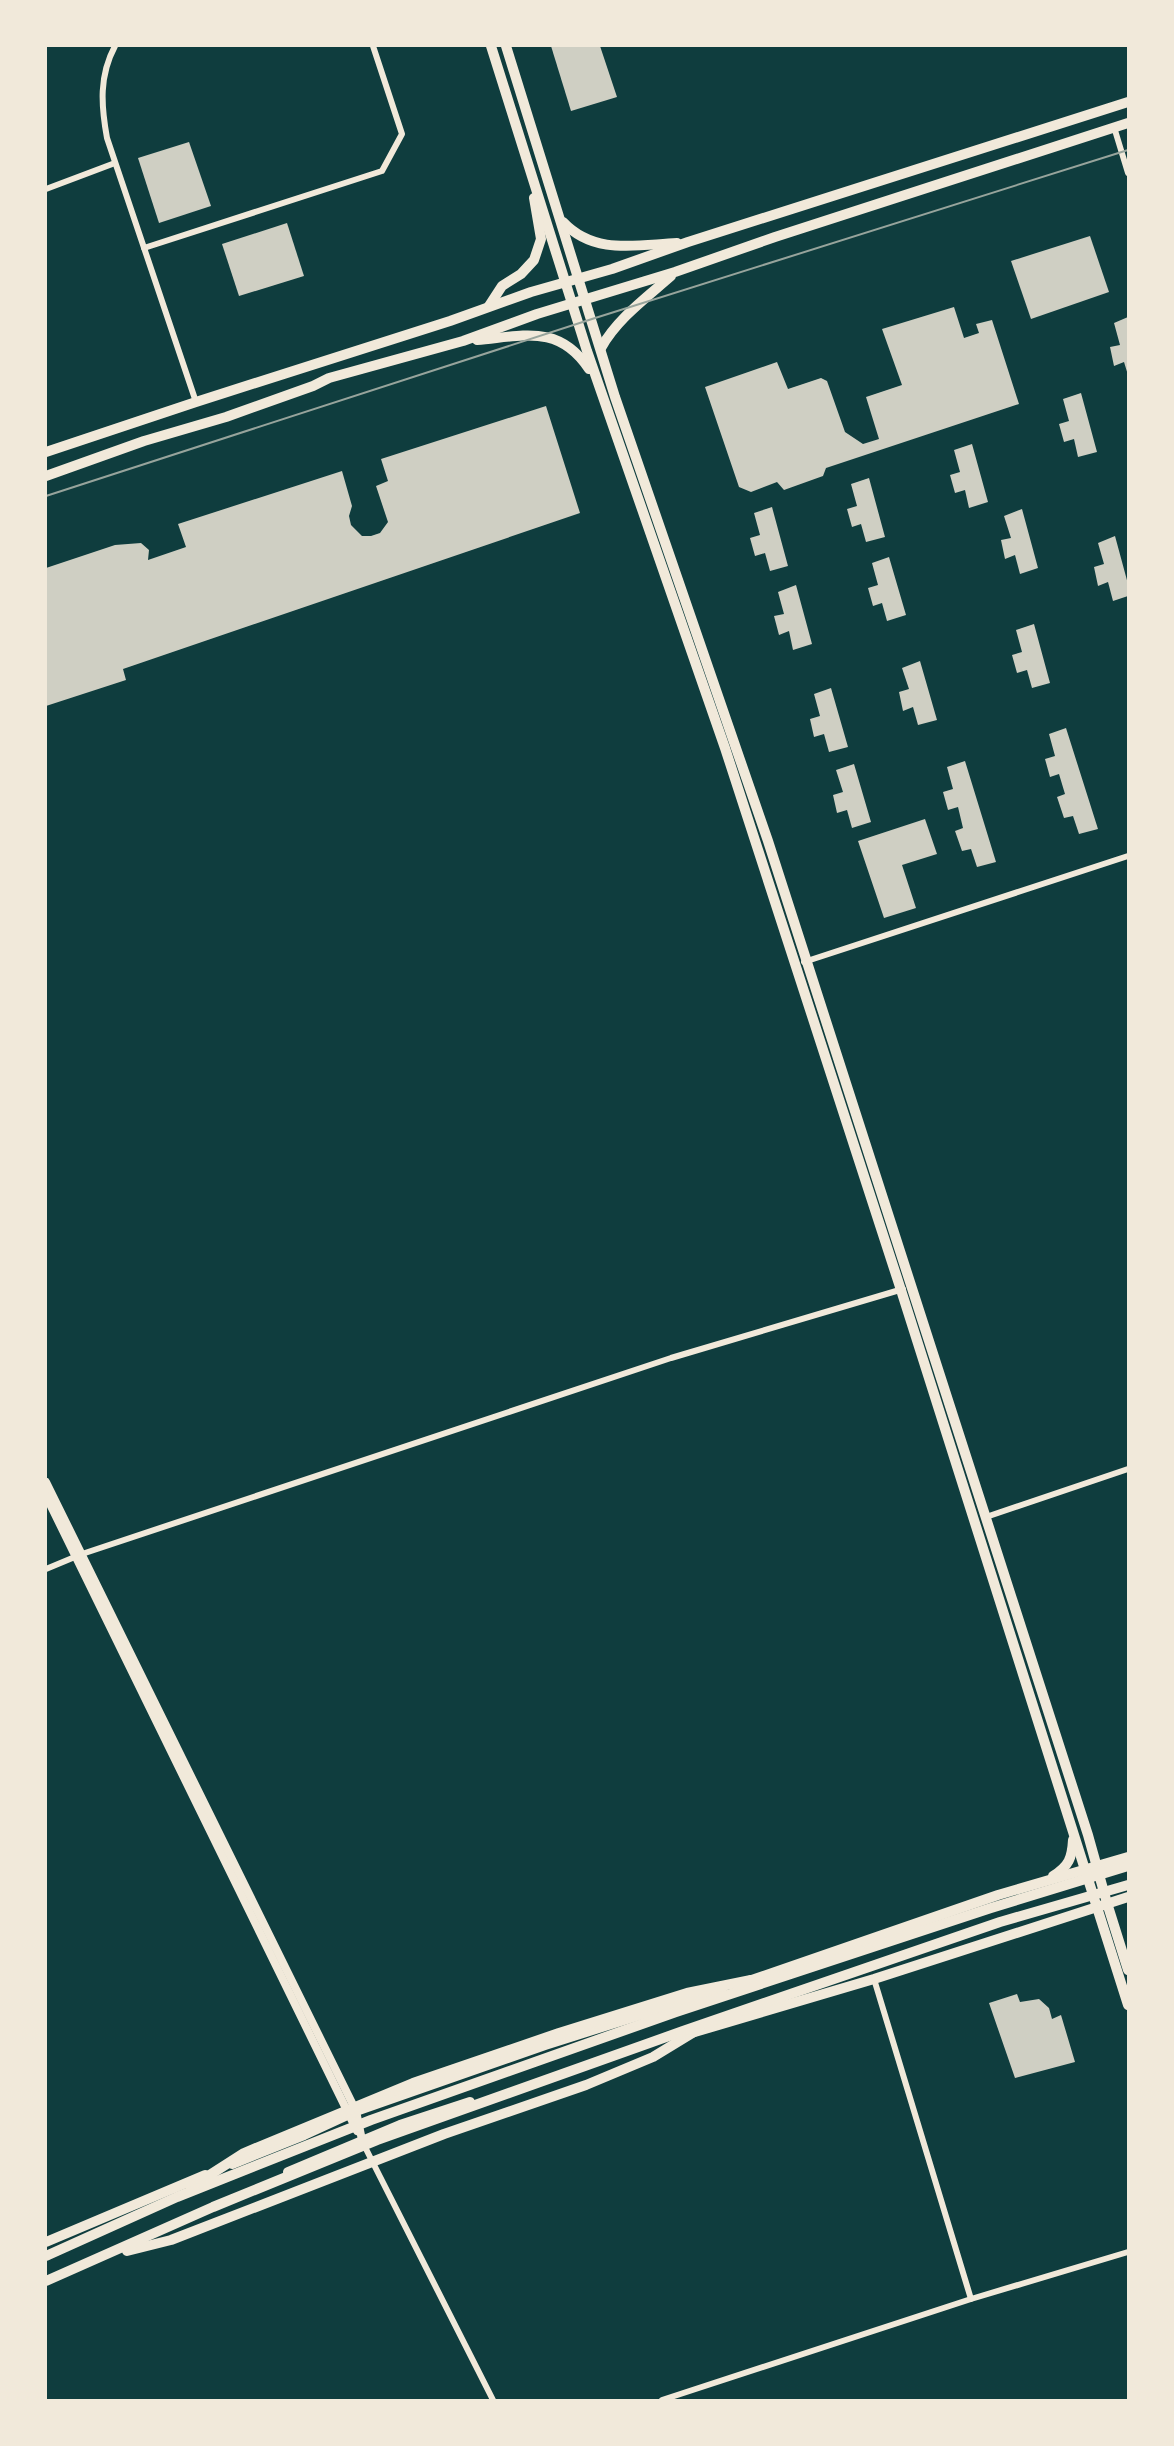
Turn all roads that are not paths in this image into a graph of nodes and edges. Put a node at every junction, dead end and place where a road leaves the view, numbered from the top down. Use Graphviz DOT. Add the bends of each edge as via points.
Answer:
graph roads {
  1 [pos="115,46"];
  2 [pos="373,46"];
  3 [pos="491,46"];
  4 [pos="506,46"];
  5 [pos="1129,102"];
  6 [pos="1128,124"];
  7 [pos="1114,127"];
  8 [pos="524,146"];
  9 [pos="116,163"];
  10 [pos="1129,173"];
  11 [pos="46,189"];
  12 [pos="562,221"];
  13 [pos="688,242"];
  14 [pos="144,248"];
  15 [pos="676,272"];
  16 [pos="579,278"];
  17 [pos="566,282"];
  18 [pos="586,299"];
  19 [pos="573,303"];
  20 [pos="489,306"];
  21 [pos="463,341"];
  22 [pos="601,348"];
  23 [pos="599,384"];
  24 [pos="196,402"];
  25 [pos="46,452"];
  26 [pos="46,476"];
  27 [pos="1129,856"];
  28 [pos="807,961"];
  29 [pos="796,965"];
  30 [pos="912,1287"];
  31 [pos="901,1290"];
  32 [pos="1129,1469"];
  33 [pos="46,1482"];
  34 [pos="46,1496"];
  35 [pos="986,1517"];
  36 [pos="78,1555"];
  37 [pos="46,1569"];
  38 [pos="1074,1836"];
  39 [pos="1129,1857"];
  40 [pos="1129,1866"];
  41 [pos="1098,1867"];
  42 [pos="1085,1871"];
  43 [pos="1034,1884"];
  44 [pos="1129,1885"];
  45 [pos="1129,1897"];
  46 [pos="1107,1903"];
  47 [pos="1095,1906"];
  48 [pos="1129,1970"];
  49 [pos="874,1979"];
  50 [pos="751,1980"];
  51 [pos="1129,2005"];
  52 [pos="694,2032"];
  53 [pos="352,2113"];
  54 [pos="362,2140"];
  55 [pos="170,2200"];
  56 [pos="46,2242"];
  57 [pos="1129,2252"];
  58 [pos="46,2256"];
  59 [pos="99,2258"];
  60 [pos="46,2280"];
  61 [pos="971,2299"];
  62 [pos="493,2400"];
  63 [pos="662,2400"];
  1 -- 9 [label="street" via="104,73 101,100"];
  2 -- 14 [label="street" via="402,134 382,171"];
  3 -- 8 [label="main road"];
  4 -- 12 [label="main road"];
  5 -- 13 [label="main road"];
  6 -- 7 [label="main road"];
  7 -- 10 [label="street"];
  7 -- 15 [label="main road"];
  8 -- 17 [label="main road"];
  8 -- 20 [label="main road" via="540,248"];
  9 -- 11 [label="street"];
  9 -- 14 [label="street"];
  12 -- 13 [label="main road" via="575,235 595,243"];
  12 -- 16 [label="main road"];
  13 -- 16 [label="main road"];
  14 -- 24 [label="street"];
  15 -- 18 [label="main road"];
  15 -- 22 [label="main road" via="608,334"];
  16 -- 17 [label="main road"];
  16 -- 18 [label="main road"];
  17 -- 19 [label="main road"];
  17 -- 20 [label="main road"];
  18 -- 19 [label="main road"];
  18 -- 22 [label="main road"];
  19 -- 21 [label="main road"];
  19 -- 23 [label="main road"];
  20 -- 24 [label="main road"];
  21 -- 23 [label="main road" via="529,335 558,339 578,353"];
  21 -- 26 [label="main road" via="353,370"];
  22 -- 28 [label="main road"];
  23 -- 29 [label="main road"];
  24 -- 25 [label="main road"];
  27 -- 28 [label="street"];
  28 -- 29 [label="street"];
  28 -- 30 [label="main road"];
  29 -- 31 [label="main road"];
  30 -- 31 [label="street"];
  30 -- 35 [label="main road"];
  31 -- 36 [label="street" via="671,1358"];
  31 -- 38 [label="main road"];
  32 -- 35 [label="street"];
  33 -- 36 [label="main road"];
  34 -- 36 [label="main road"];
  35 -- 41 [label="main road"];
  36 -- 37 [label="street"];
  36 -- 53 [label="main road"];
  38 -- 42 [label="main road"];
  38 -- 43 [label="main road" via="1068,1865"];
  39 -- 41 [label="main road"];
  40 -- 55 [label="main road" via="663,2017 370,2120"];
  41 -- 42 [label="main road"];
  41 -- 46 [label="main road"];
  42 -- 43 [label="main road"];
  42 -- 47 [label="main road"];
  43 -- 50 [label="main road"];
  44 -- 59 [label="main road" via="987,1927 377,2140"];
  45 -- 46 [label="main road"];
  46 -- 47 [label="main road"];
  46 -- 48 [label="main road"];
  47 -- 49 [label="main road"];
  47 -- 51 [label="main road"];
  49 -- 52 [label="main road"];
  49 -- 61 [label="street"];
  50 -- 53 [label="main road"];
  50 -- 55 [label="main road" via="687,1993 413,2083 244,2153"];
  52 -- 54 [label="main road"];
  52 -- 59 [label="main road" via="653,2057 586,2085 444,2134 171,2240"];
  53 -- 54 [label="main road"];
  53 -- 56 [label="main road"];
  54 -- 60 [label="main road"];
  54 -- 62 [label="street"];
  55 -- 58 [label="main road"];
  57 -- 61 [label="street"];
  59 -- 60 [label="main road"];
  61 -- 63 [label="street"];
}
